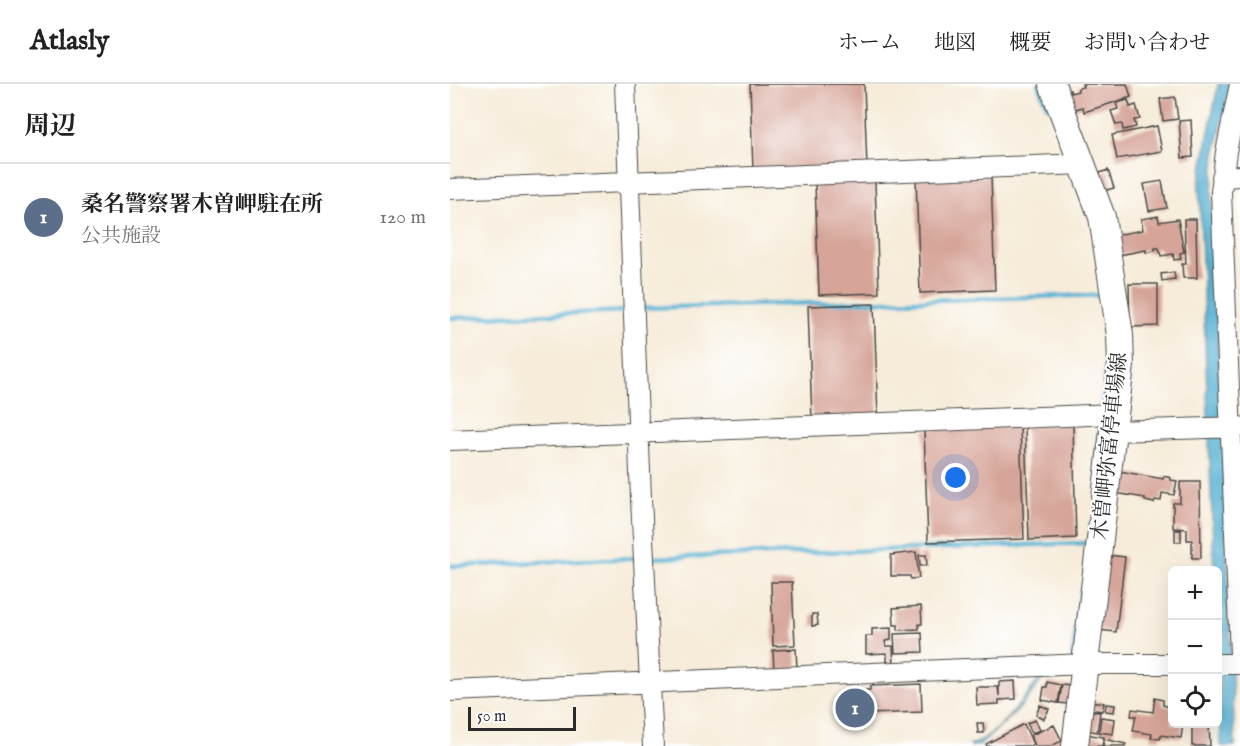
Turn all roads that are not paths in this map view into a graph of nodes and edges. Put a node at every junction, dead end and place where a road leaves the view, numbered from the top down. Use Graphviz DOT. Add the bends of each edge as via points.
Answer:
graph roads {
  1 [pos="625,84"];
  2 [pos="1052,84"];
  3 [pos="1240,84"];
  4 [pos="1083,164"];
  5 [pos="1231,177"];
  6 [pos="628,182"];
  7 [pos="450,189"];
  8 [pos="1114,423"];
  9 [pos="1225,427"];
  10 [pos="639,433"];
  11 [pos="450,440"];
  12 [pos="1234,662"];
  13 [pos="1086,664"];
  14 [pos="1168,664"];
  15 [pos="649,682"];
  16 [pos="450,691"];
  17 [pos="653,746"];
  18 [pos="1075,746"];
  1 -- 6 [label="street"];
  2 -- 4 [label="main road, 木曽岬弥富停車場線"];
  3 -- 5 [label="street"];
  4 -- 6 [label="street"];
  4 -- 8 [label="main road, 木曽岬弥富停車場線" via="1102,217 1120,336"];
  5 -- 9 [label="street" via="1221,192"];
  6 -- 7 [label="street"];
  6 -- 10 [label="street"];
  8 -- 9 [label="street"];
  8 -- 10 [label="street"];
  8 -- 13 [label="main road, 木曽岬弥富停車場線"];
  9 -- 12 [label="street"];
  10 -- 11 [label="street"];
  10 -- 15 [label="street"];
  13 -- 14 [label="street"];
  13 -- 15 [label="street"];
  13 -- 18 [label="main road, 木曽岬弥富停車場線"];
  15 -- 16 [label="street"];
  15 -- 17 [label="street"];
}
